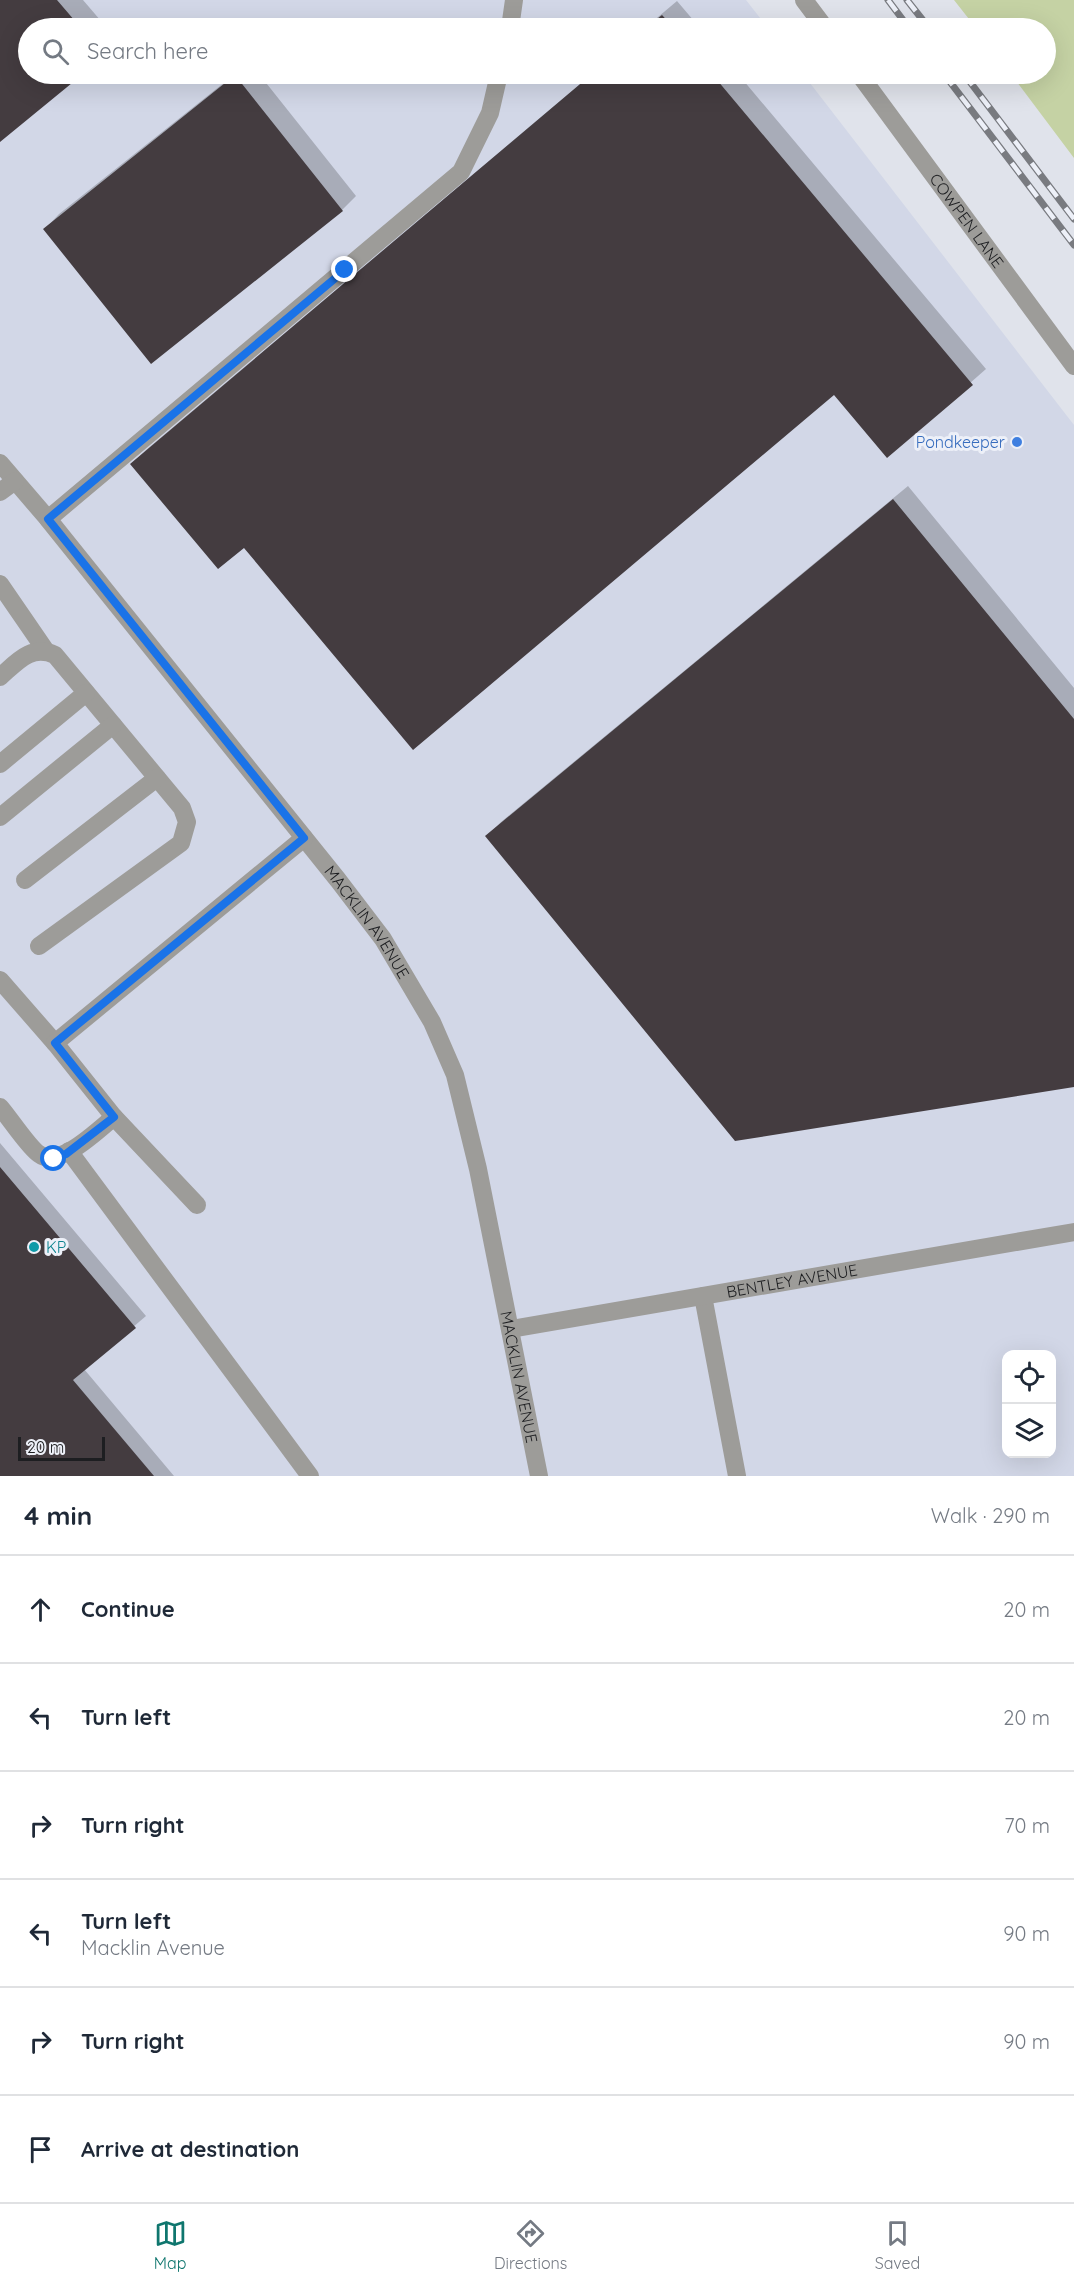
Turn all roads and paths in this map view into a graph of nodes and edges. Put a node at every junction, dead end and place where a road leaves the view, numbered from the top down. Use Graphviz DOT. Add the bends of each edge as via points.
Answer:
graph roads {
  1 [pos="514,0"];
  2 [pos="804,0"];
  3 [pos="511,18"];
  4 [pos="818,18"];
  5 [pos="497,84"];
  6 [pos="866,84"];
  7 [pos="1074,366"];
  8 [pos="0,462"];
  9 [pos="15,481"];
  10 [pos="0,492"];
  11 [pos="48,519"];
  12 [pos="0,584"];
  13 [pos="45,651"];
  14 [pos="0,677"];
  15 [pos="86,693"];
  16 [pos="113,725"];
  17 [pos="0,764"];
  18 [pos="157,778"];
  19 [pos="0,818"];
  20 [pos="304,838"];
  21 [pos="25,880"];
  22 [pos="39,946"];
  23 [pos="0,980"];
  24 [pos="55,1043"];
  25 [pos="0,1107"];
  26 [pos="114,1117"];
  27 [pos="69,1151"];
  28 [pos="197,1205"];
  29 [pos="1074,1232"];
  30 [pos="703,1296"];
  31 [pos="511,1329"];
  32 [pos="310,1476"];
  33 [pos="539,1476"];
  34 [pos="737,1476"];
  1 -- 3 [label="street"];
  2 -- 4 [label="street"];
  5 -- 11 [label="street" via="490,113 461,172"];
  6 -- 7 [label="street, COWPEN LANE"];
  8 -- 9 [label="street, MACKLIN AVENUE"];
  9 -- 10 [label="street"];
  9 -- 11 [label="street, MACKLIN AVENUE"];
  11 -- 20 [label="street, MACKLIN AVENUE"];
  12 -- 13 [label="street"];
  13 -- 14 [label="street" via="23,657"];
  13 -- 15 [label="street" via="55,655"];
  15 -- 16 [label="street"];
  15 -- 17 [label="street"];
  16 -- 18 [label="street"];
  16 -- 19 [label="street"];
  18 -- 21 [label="street"];
  18 -- 22 [label="street" via="182,808 188,822 181,843"];
  20 -- 24 [label="street"];
  20 -- 31 [label="street, MACKLIN AVENUE" via="383,939 432,1022 450,1065 478,1169"];
  23 -- 24 [label="street"];
  24 -- 26 [label="street"];
  25 -- 27 [label="street" via="39,1155 54,1159"];
  26 -- 27 [label="street"];
  26 -- 28 [label="street"];
  27 -- 32 [label="street"];
  29 -- 30 [label="street, BENTLEY AVENUE"];
  30 -- 31 [label="street, BENTLEY AVENUE"];
  30 -- 34 [label="street"];
  31 -- 33 [label="street, MACKLIN AVENUE"];
}
